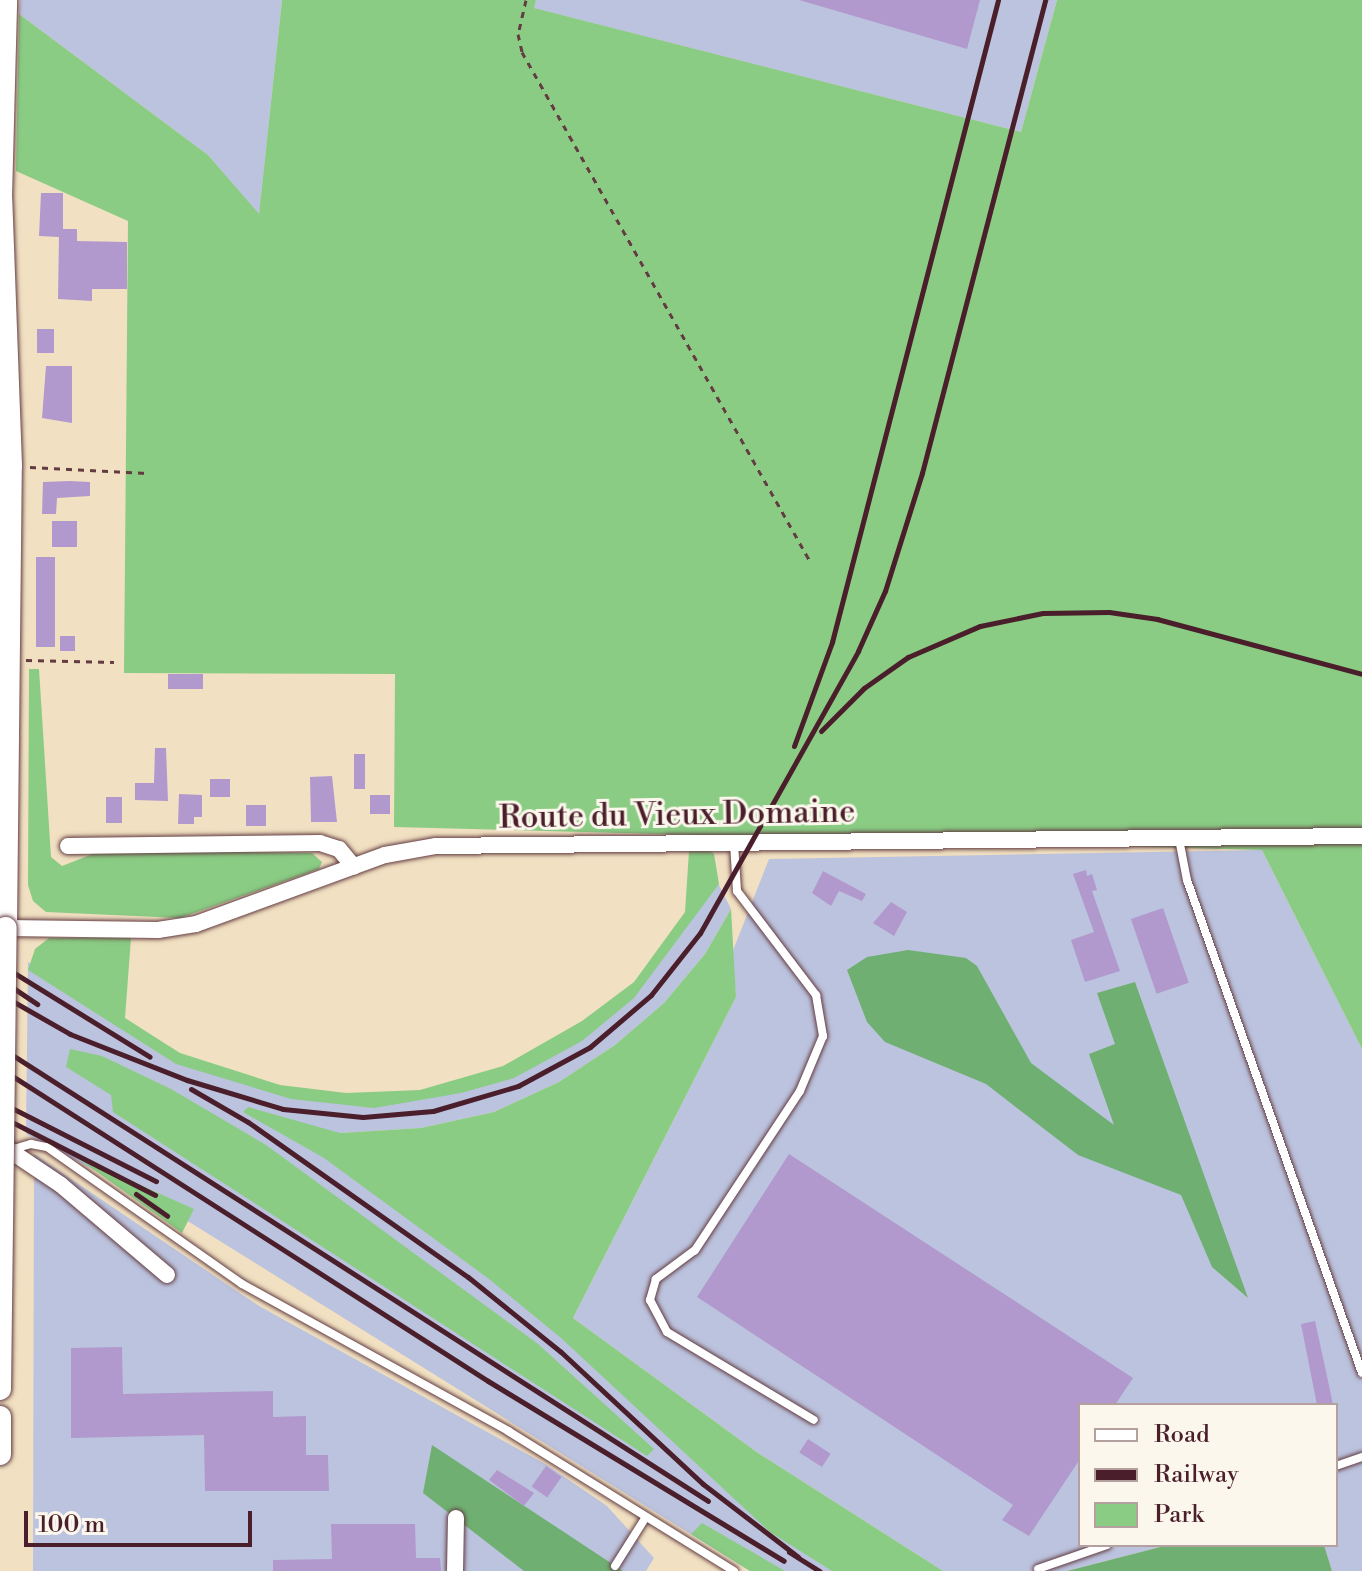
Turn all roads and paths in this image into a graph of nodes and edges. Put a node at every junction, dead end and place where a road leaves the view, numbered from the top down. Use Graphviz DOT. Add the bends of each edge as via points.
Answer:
graph roads {
  1 [pos="6,0"];
  2 [pos="526,0"];
  3 [pos="4,277"];
  4 [pos="11,466"];
  5 [pos="147,473"];
  6 [pos="810,561"];
  7 [pos="10,659"];
  8 [pos="114,662"];
  9 [pos="1362,836"];
  10 [pos="1179,838"];
  11 [pos="734,842"];
  12 [pos="68,846"];
  13 [pos="354,867"];
  14 [pos="6,928"];
  15 [pos="4,1147"];
  16 [pos="167,1275"];
  17 [pos="1362,1373"];
  18 [pos="0,1389"];
  19 [pos="0,1417"];
  20 [pos="814,1420"];
  21 [pos="0,1443"];
  22 [pos="0,1454"];
  23 [pos="1362,1457"];
  24 [pos="1338,1465"];
  25 [pos="646,1517"];
  26 [pos="456,1518"];
  27 [pos="1101,1547"];
  28 [pos="615,1566"];
  29 [pos="1038,1569"];
  30 [pos="455,1571"];
  31 [pos="734,1571"];
  1 -- 3 [label="main road"];
  2 -- 6 [label="path" via="518,34 522,52"];
  3 -- 4 [label="main road"];
  4 -- 5 [label="path"];
  4 -- 7 [label="main road"];
  7 -- 8 [label="path"];
  7 -- 14 [label="main road"];
  9 -- 10 [label="street, Route du Vieux Domaine"];
  10 -- 11 [label="street, Route du Vieux Domaine"];
  10 -- 17 [label="lane" via="1187,880"];
  11 -- 13 [label="street, Route du Vieux Domaine" via="436,846"];
  11 -- 20 [label="lane" via="737,891 816,995 823,1036 791,1104 695,1250 656,1279 650,1300 667,1332"];
  12 -- 13 [label="street" via="320,843 339,849"];
  13 -- 14 [label="street, Route du Vieux Domaine" via="196,924 158,930"];
  14 -- 18 [label="main road, bridge"];
  15 -- 16 [label="street" via="61,1185"];
  15 -- 25 [label="lane" via="47,1147 242,1284 482,1416"];
  19 -- 21 [label="main road"];
  21 -- 22 [label="main road"];
  23 -- 24 [label="lane"];
  25 -- 28 [label="lane"];
  25 -- 31 [label="lane"];
  26 -- 30 [label="street"];
  27 -- 29 [label="lane"];
}
